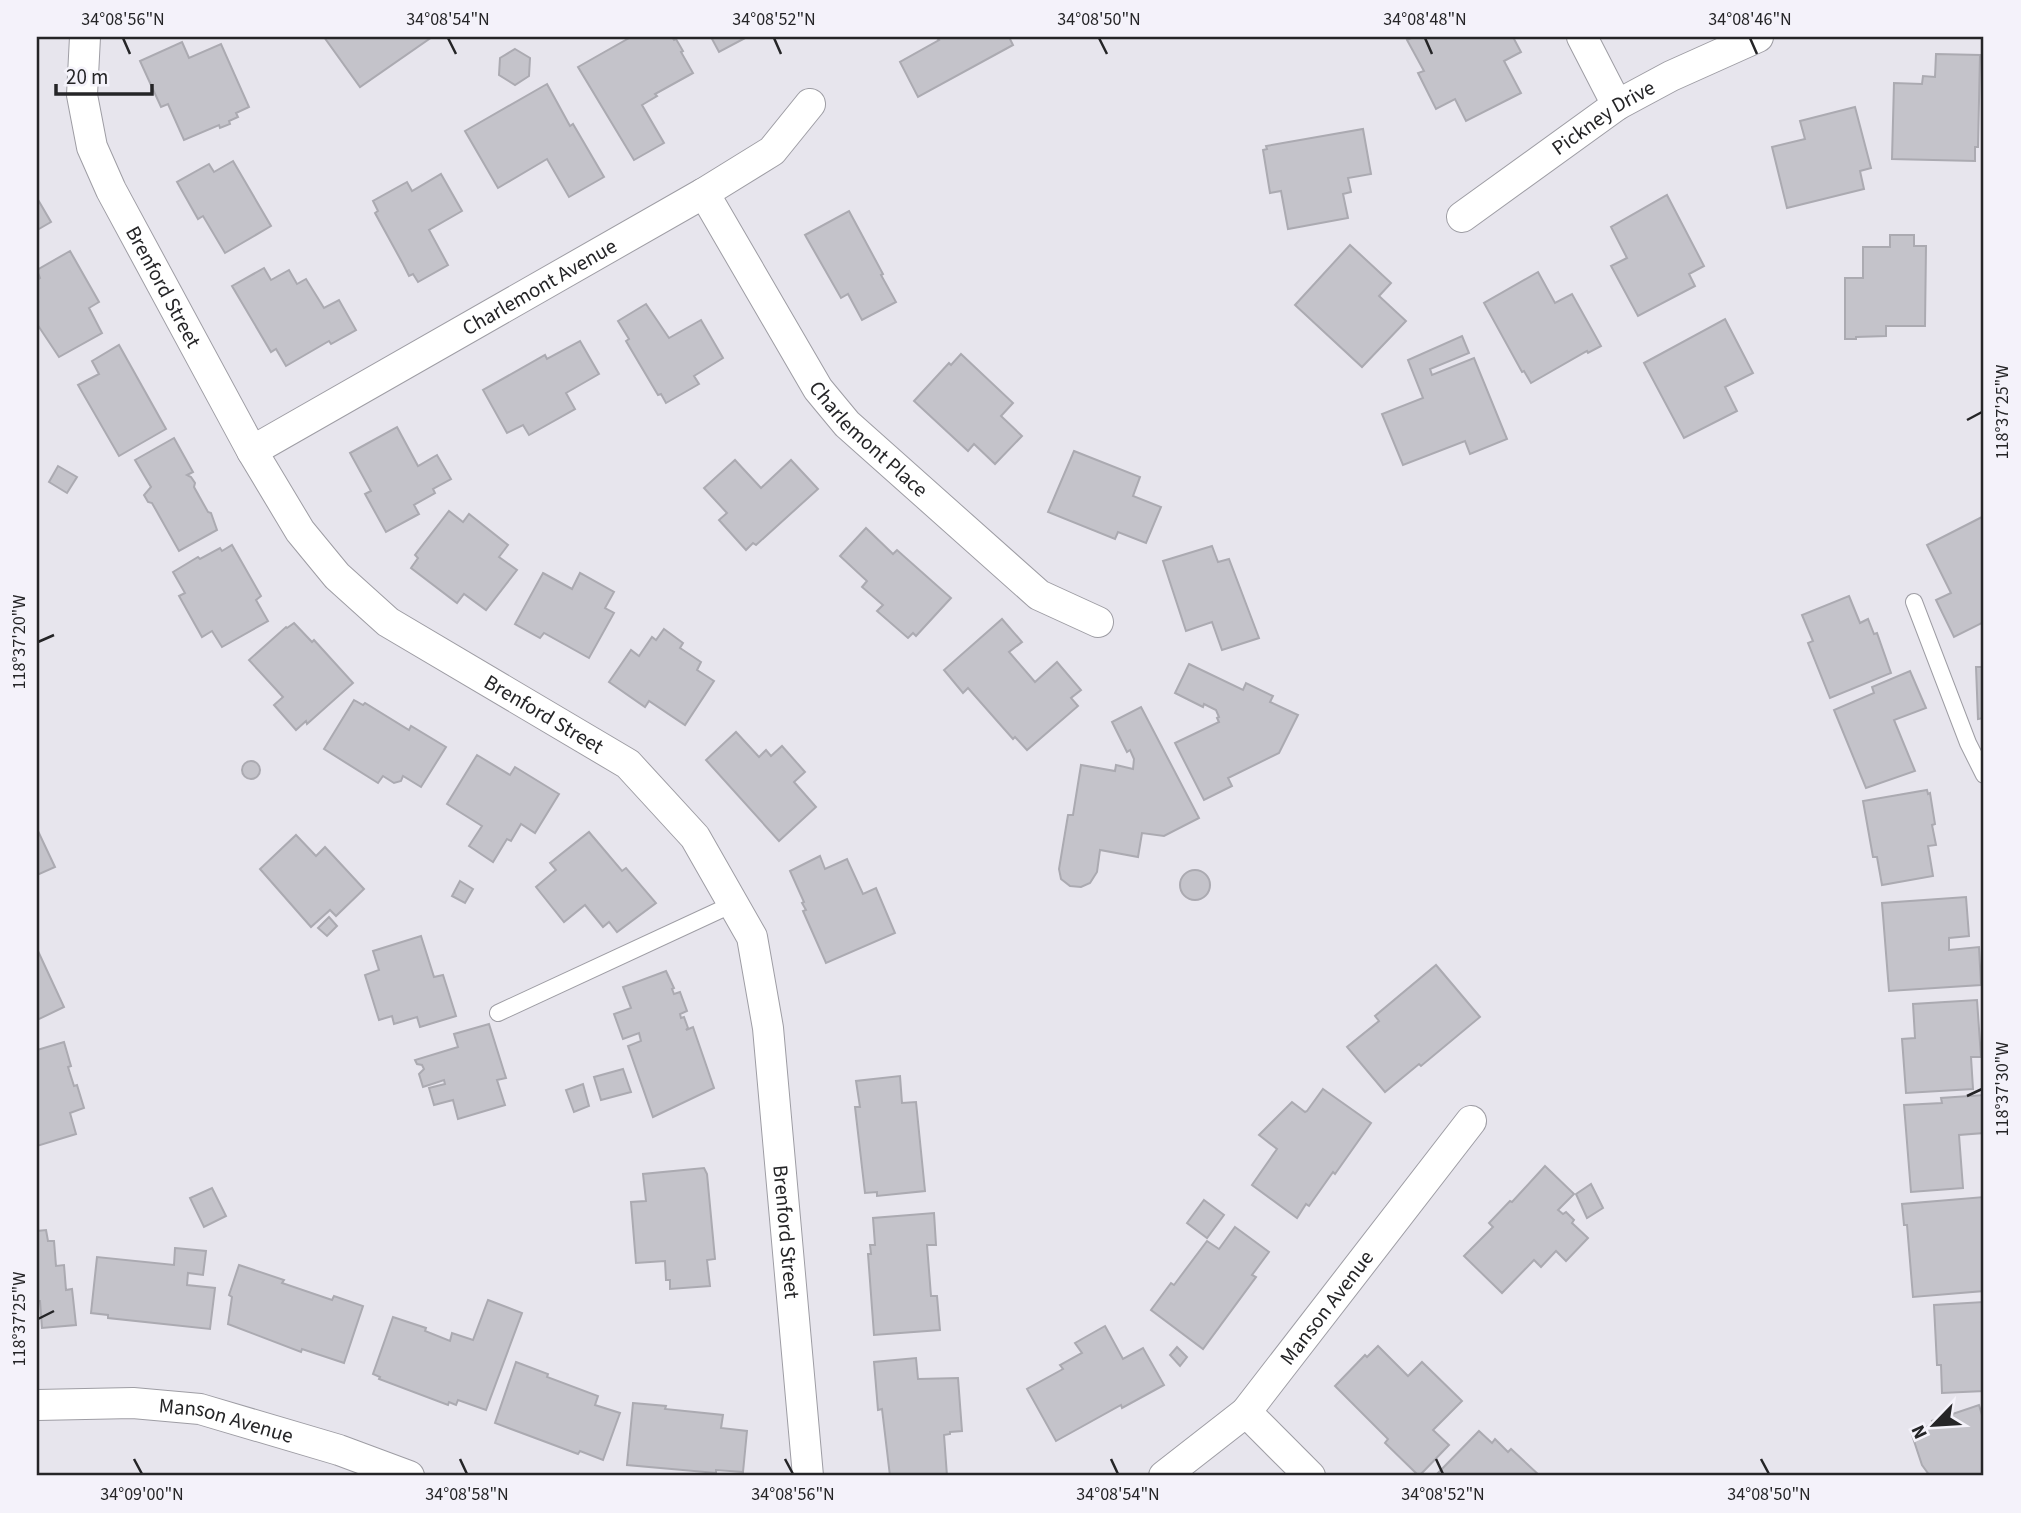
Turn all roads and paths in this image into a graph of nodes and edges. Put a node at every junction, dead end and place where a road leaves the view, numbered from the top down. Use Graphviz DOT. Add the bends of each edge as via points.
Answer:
graph roads {
  1 [pos="85,37"];
  2 [pos="1582,37"];
  3 [pos="1758,37"];
  4 [pos="810,104"];
  5 [pos="1617,105"];
  6 [pos="704,193"];
  7 [pos="1462,217"];
  8 [pos="252,451"];
  9 [pos="1914,602"];
  10 [pos="1098,621"];
  11 [pos="1984,775"];
  12 [pos="733,904"];
  13 [pos="498,1013"];
  14 [pos="1471,1122"];
  15 [pos="37,1405"];
  16 [pos="1246,1412"];
  17 [pos="409,1476"];
  18 [pos="808,1476"];
  19 [pos="1164,1476"];
  20 [pos="1310,1476"];
  1 -- 8 [label="street, Brenford Street" via="82,95 92,146 111,190"];
  2 -- 5 [label="street"];
  3 -- 5 [label="street, Pickney Drive"];
  4 -- 6 [label="street, Charlemont Avenue" via="772,151"];
  5 -- 7 [label="street, Pickney Drive"];
  6 -- 8 [label="street, Charlemont Avenue"];
  6 -- 10 [label="street, Charlemont Place" via="818,389 847,424 1039,596"];
  8 -- 12 [label="street, Brenford Street" via="300,531 338,576 388,622 628,764 695,837"];
  9 -- 11 [label="lane"];
  12 -- 13 [label="lane"];
  12 -- 18 [label="street, Brenford Street" via="752,937 768,1028"];
  14 -- 16 [label="street, Manson Avenue"];
  15 -- 17 [label="street, Manson Avenue" via="134,1403 200,1409"];
  16 -- 19 [label="street, Manson Avenue"];
  16 -- 20 [label="street"];
}
